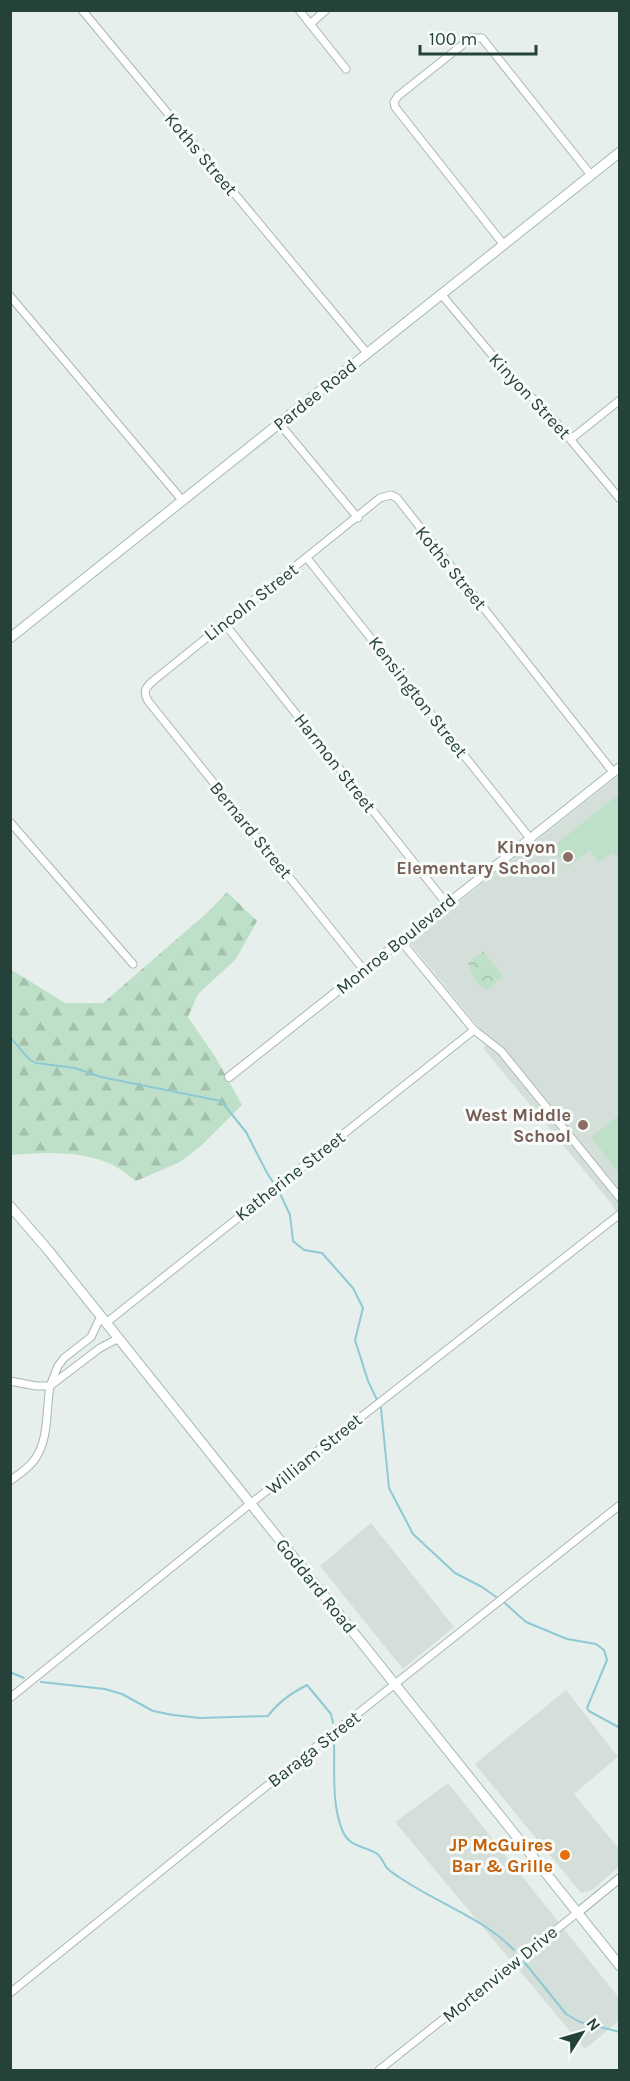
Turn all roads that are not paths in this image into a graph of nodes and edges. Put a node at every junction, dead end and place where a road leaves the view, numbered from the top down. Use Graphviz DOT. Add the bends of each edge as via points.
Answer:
graph roads {
  1 [pos="81,10"];
  2 [pos="299,10"];
  3 [pos="326,10"];
  4 [pos="310,24"];
  5 [pos="345,69"];
  6 [pos="620,152"];
  7 [pos="591,175"];
  8 [pos="504,245"];
  9 [pos="441,294"];
  10 [pos="10,296"];
  11 [pos="367,353"];
  12 [pos="620,400"];
  13 [pos="279,423"];
  14 [pos="571,440"];
  15 [pos="620,499"];
  16 [pos="182,500"];
  17 [pos="358,518"];
  18 [pos="307,558"];
  19 [pos="224,623"];
  20 [pos="10,638"];
  21 [pos="146,688"];
  22 [pos="616,769"];
  23 [pos="10,822"];
  24 [pos="529,837"];
  25 [pos="446,903"];
  26 [pos="400,940"];
  27 [pos="133,964"];
  28 [pos="363,969"];
  29 [pos="474,1030"];
  30 [pos="229,1077"];
  31 [pos="620,1197"];
  32 [pos="10,1206"];
  33 [pos="620,1214"];
  34 [pos="103,1320"];
  35 [pos="119,1338"];
  36 [pos="10,1381"];
  37 [pos="50,1386"];
  38 [pos="10,1481"];
  39 [pos="250,1504"];
  40 [pos="620,1505"];
  41 [pos="395,1685"];
  42 [pos="10,1698"];
  43 [pos="620,1878"];
  44 [pos="577,1913"];
  45 [pos="620,1966"];
  46 [pos="10,1994"];
  47 [pos="379,2070"];
  1 -- 11 [label="street, Koths Street"];
  2 -- 4 [label="street"];
  3 -- 4 [label="street"];
  4 -- 5 [label="street"];
  6 -- 7 [label="main road, Pardee Road"];
  7 -- 8 [label="main road, Pardee Road"];
  7 -- 8 [label="street" via="485,39 471,38 405,90 395,99 395,107"];
  8 -- 9 [label="main road, Pardee Road"];
  9 -- 11 [label="main road, Pardee Road"];
  9 -- 14 [label="street, Kinyon Street"];
  10 -- 16 [label="street"];
  11 -- 13 [label="main road, Pardee Road"];
  12 -- 14 [label="street"];
  13 -- 16 [label="main road, Pardee Road"];
  13 -- 17 [label="street"];
  14 -- 15 [label="street, Kinyon Street"];
  16 -- 20 [label="main road, Pardee Road"];
  17 -- 18 [label="street, Lincoln Street"];
  17 -- 22 [label="street, Koths Street" via="383,496 397,498"];
  18 -- 19 [label="street, Lincoln Street"];
  18 -- 24 [label="street, Kensington Street"];
  19 -- 21 [label="street, Lincoln Street"];
  19 -- 25 [label="street, Harmon Street"];
  21 -- 28 [label="street, Bernard Street" via="148,701"];
  22 -- 24 [label="street, Monroe Boulevard"];
  23 -- 27 [label="street"];
  24 -- 25 [label="street, Monroe Boulevard"];
  25 -- 26 [label="street, Monroe Boulevard"];
  26 -- 28 [label="street, Monroe Boulevard"];
  26 -- 29 [label="street"];
  28 -- 30 [label="street, Monroe Boulevard"];
  29 -- 31 [label="street" via="501,1052"];
  29 -- 34 [label="street, Katherine Street"];
  32 -- 34 [label="main road, Goddard Road"];
  33 -- 39 [label="street, William Street"];
  34 -- 35 [label="main road, Goddard Road"];
  34 -- 37 [label="street, Katherine Street" via="91,1337 64,1358"];
  35 -- 37 [label="street"];
  35 -- 39 [label="main road, Goddard Road"];
  36 -- 37 [label="street"];
  37 -- 38 [label="street, Katherine Street" via="43,1443 29,1466"];
  39 -- 41 [label="main road, Goddard Road"];
  39 -- 42 [label="street, William Street"];
  40 -- 41 [label="street, Baraga Street"];
  41 -- 44 [label="main road, Goddard Road"];
  41 -- 46 [label="street, Baraga Street"];
  43 -- 44 [label="street, Mortenview Drive"];
  44 -- 45 [label="main road, Goddard Road"];
  44 -- 47 [label="street, Mortenview Drive"];
}
